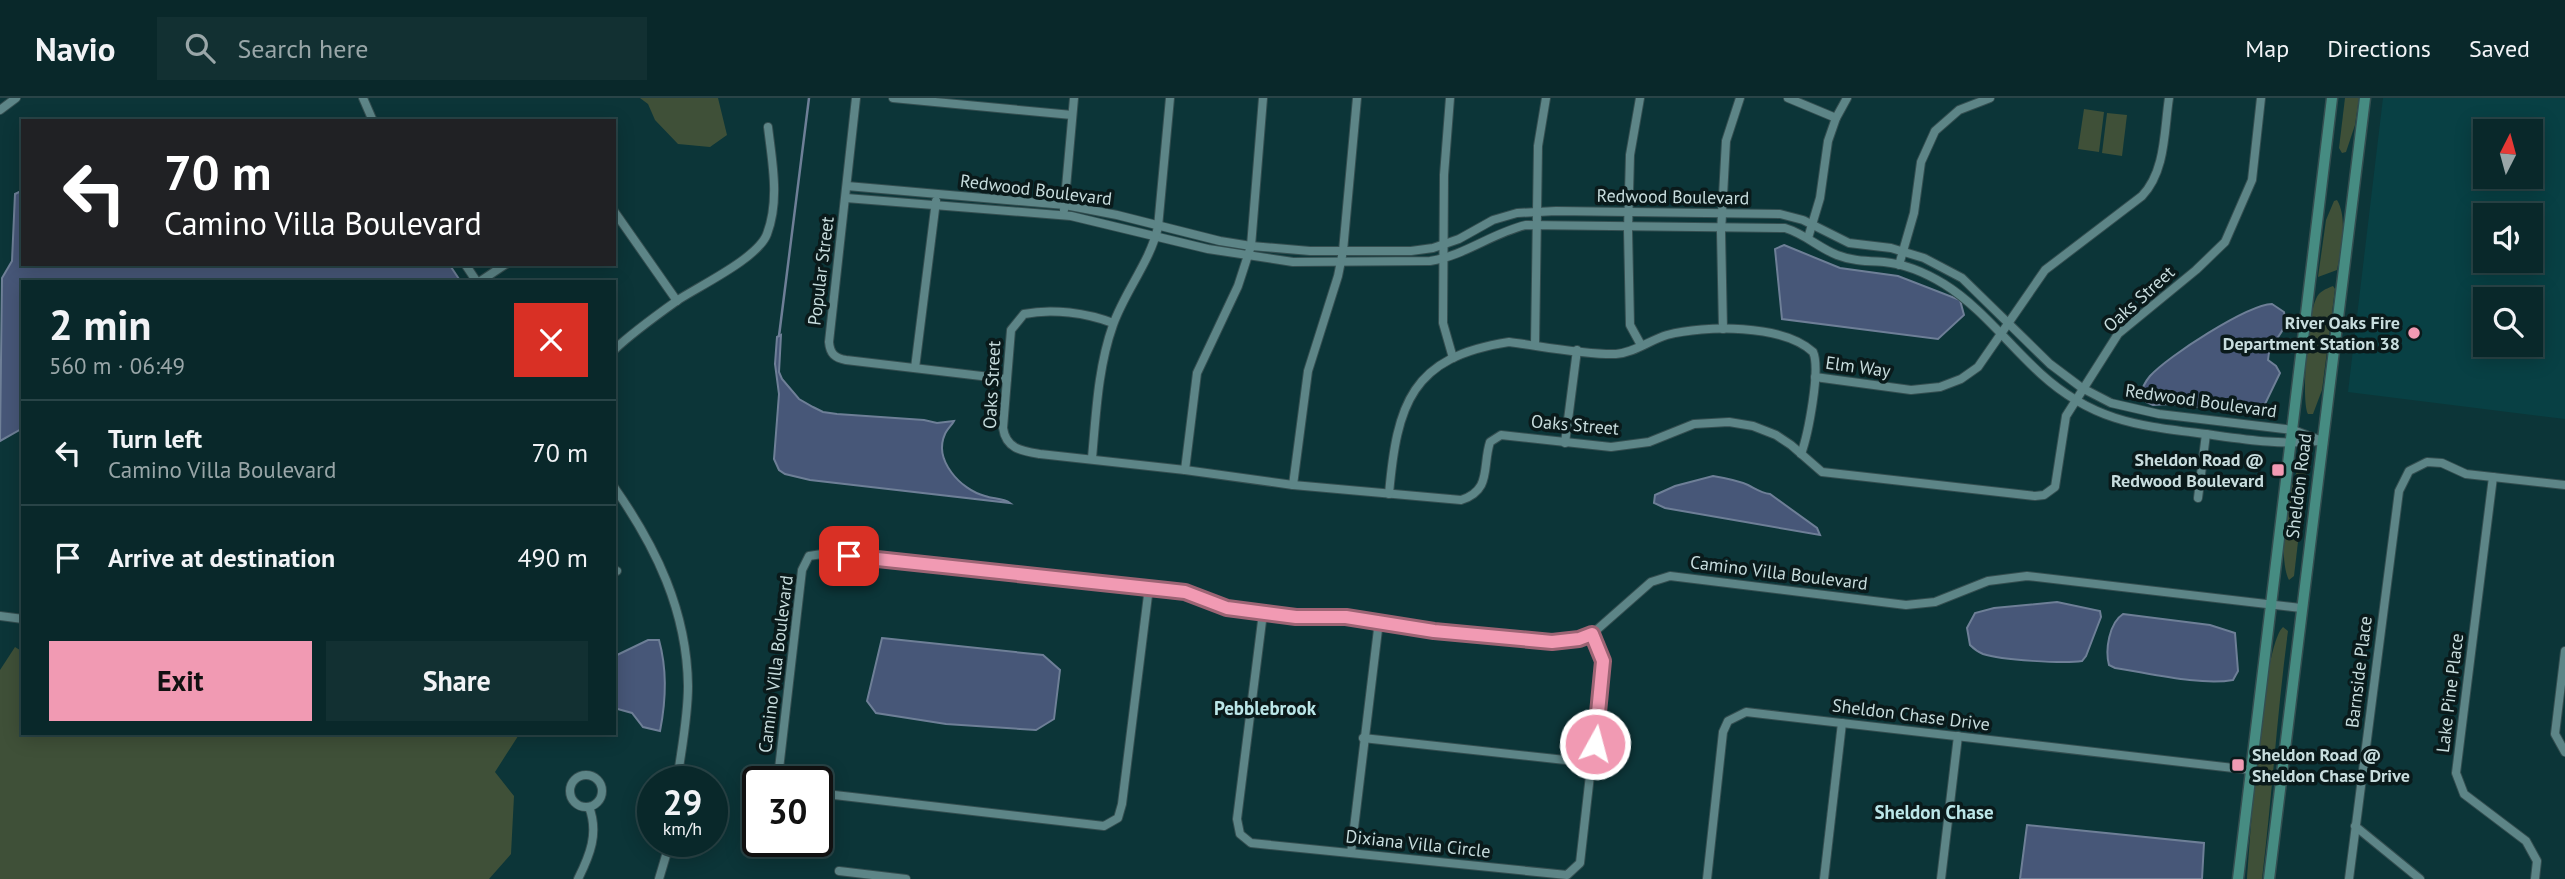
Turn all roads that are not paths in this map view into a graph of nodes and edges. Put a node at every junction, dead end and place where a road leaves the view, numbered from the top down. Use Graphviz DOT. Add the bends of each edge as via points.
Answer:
graph roads {
  1 [pos="16,98"];
  2 [pos="363,98"];
  3 [pos="856,98"];
  4 [pos="893,98"];
  5 [pos="1074,98"];
  6 [pos="1170,98"];
  7 [pos="1263,98"];
  8 [pos="1356,98"];
  9 [pos="1450,98"];
  10 [pos="1546,98"];
  11 [pos="1640,98"];
  12 [pos="1740,98"];
  13 [pos="1788,98"];
  14 [pos="1847,98"];
  15 [pos="1990,98"];
  16 [pos="2168,98"];
  17 [pos="2261,98"];
  18 [pos="2332,98"];
  19 [pos="2365,98"];
  20 [pos="0,110"];
  21 [pos="1072,115"];
  22 [pos="1836,118"];
  23 [pos="372,119"];
  24 [pos="768,127"];
  25 [pos="848,186"];
  26 [pos="937,194"];
  27 [pos="846,198"];
  28 [pos="935,205"];
  29 [pos="1065,205"];
  30 [pos="1537,212"];
  31 [pos="1629,212"];
  32 [pos="1722,213"];
  33 [pos="616,214"];
  34 [pos="1064,215"];
  35 [pos="1537,225"];
  36 [pos="1813,225"];
  37 [pos="1158,226"];
  38 [pos="1629,226"];
  39 [pos="1721,227"];
  40 [pos="1156,237"];
  41 [pos="1808,239"];
  42 [pos="1444,245"];
  43 [pos="1251,246"];
  44 [pos="1343,251"];
  45 [pos="1903,251"];
  46 [pos="1248,256"];
  47 [pos="1444,259"];
  48 [pos="1341,262"];
  49 [pos="1899,265"];
  50 [pos="503,266"];
  51 [pos="481,280"];
  52 [pos="677,301"];
  53 [pos="1114,323"];
  54 [pos="2009,324"];
  55 [pos="1723,329"];
  56 [pos="2001,335"];
  57 [pos="1535,345"];
  58 [pos="1641,345"];
  59 [pos="616,348"];
  60 [pos="1577,350"];
  61 [pos="1452,358"];
  62 [pos="915,368"];
  63 [pos="1815,377"];
  64 [pos="1007,379"];
  65 [pos="2082,388"];
  66 [pos="2075,400"];
  67 [pos="2185,417"];
  68 [pos="2293,430"];
  69 [pos="2184,432"];
  70 [pos="2206,434"];
  71 [pos="2322,441"];
  72 [pos="1565,443"];
  73 [pos="2291,444"];
  74 [pos="1801,454"];
  75 [pos="1092,458"];
  76 [pos="1185,470"];
  77 [pos="2493,477"];
  78 [pos="1293,485"];
  79 [pos="2565,485"];
  80 [pos="616,490"];
  81 [pos="1389,494"];
  82 [pos="2198,498"];
  83 [pos="1149,587"];
  84 [pos="2271,605"];
  85 [pos="2301,608"];
  86 [pos="1263,613"];
  87 [pos="0,616"];
  88 [pos="21,619"];
  89 [pos="1379,621"];
  90 [pos="1592,634"];
  91 [pos="2565,651"];
  92 [pos="1842,723"];
  93 [pos="1958,736"];
  94 [pos="1363,738"];
  95 [pos="2565,752"];
  96 [pos="1593,763"];
  97 [pos="679,766"];
  98 [pos="779,766"];
  99 [pos="2251,770"];
  100 [pos="833,795"];
  101 [pos="589,807"];
  102 [pos="2355,826"];
  103 [pos="1351,853"];
  104 [pos="666,857"];
  105 [pos="838,871"];
  106 [pos="853,876"];
  107 [pos="578,879"];
  108 [pos="659,879"];
  109 [pos="906,879"];
  110 [pos="1707,879"];
  111 [pos="1824,879"];
  112 [pos="1941,879"];
  113 [pos="2238,879"];
  114 [pos="2269,879"];
  115 [pos="2348,879"];
  116 [pos="2420,879"];
  117 [pos="2535,879"];
  1 -- 20 [label="street"];
  2 -- 23 [label="street"];
  3 -- 25 [label="street, Popular Street"];
  4 -- 21 [label="street"];
  5 -- 21 [label="street"];
  6 -- 37 [label="street"];
  7 -- 43 [label="street"];
  8 -- 44 [label="street"];
  9 -- 42 [label="street"];
  10 -- 30 [label="street" via="1538,146"];
  11 -- 31 [label="street" via="1630,155"];
  12 -- 32 [label="street" via="1727,141"];
  13 -- 22 [label="street"];
  14 -- 22 [label="street"];
  15 -- 45 [label="street" via="1959,110 1935,131 1919,170 1914,214"];
  16 -- 54 [label="street, Elm Way" via="2160,161 2151,185 2046,270"];
  17 -- 65 [label="street, Oaks Street" via="2252,180 2225,242 2118,334"];
  18 -- 68 [label="main road, Sheldon Road"];
  19 -- 71 [label="main road, Sheldon Road"];
  21 -- 29 [label="street"];
  22 -- 36 [label="street"];
  24 -- 52 [label="street" via="774,176 767,235 757,250"];
  25 -- 26 [label="street, Redwood Boulevard"];
  25 -- 27 [label="street, Popular Street"];
  26 -- 28 [label="street"];
  26 -- 29 [label="street, Redwood Boulevard"];
  27 -- 28 [label="street, Redwood Boulevard"];
  27 -- 62 [label="street, Popular Street" via="830,350 846,360"];
  28 -- 34 [label="street, Redwood Boulevard"];
  28 -- 62 [label="street"];
  29 -- 34 [label="street"];
  29 -- 37 [label="street, Redwood Boulevard"];
  30 -- 31 [label="street, Redwood Boulevard"];
  30 -- 35 [label="street"];
  30 -- 42 [label="street, Redwood Boulevard" via="1493,220"];
  31 -- 32 [label="street, Redwood Boulevard"];
  31 -- 38 [label="street"];
  32 -- 36 [label="street, Redwood Boulevard" via="1780,214"];
  32 -- 39 [label="street"];
  33 -- 52 [label="street"];
  34 -- 40 [label="street, Redwood Boulevard"];
  35 -- 38 [label="street, Redwood Boulevard"];
  35 -- 47 [label="street, Redwood Boulevard" via="1505,230"];
  35 -- 57 [label="street"];
  36 -- 41 [label="street"];
  36 -- 45 [label="street, Redwood Boulevard" via="1849,243"];
  37 -- 40 [label="street"];
  37 -- 43 [label="street, Redwood Boulevard"];
  38 -- 39 [label="street, Redwood Boulevard"];
  38 -- 58 [label="street" via="1630,325"];
  39 -- 41 [label="street, Redwood Boulevard" via="1775,227"];
  39 -- 55 [label="street"];
  40 -- 46 [label="street, Redwood Boulevard"];
  40 -- 53 [label="street"];
  41 -- 49 [label="street, Redwood Boulevard" via="1835,255"];
  42 -- 44 [label="street, Redwood Boulevard" via="1410,251"];
  42 -- 47 [label="street"];
  43 -- 44 [label="street, Redwood Boulevard"];
  43 -- 46 [label="street"];
  44 -- 48 [label="street"];
  45 -- 49 [label="street"];
  45 -- 54 [label="street, Redwood Boulevard" via="1962,278"];
  46 -- 48 [label="street, Redwood Boulevard"];
  46 -- 76 [label="street" via="1196,373"];
  47 -- 48 [label="street, Redwood Boulevard"];
  47 -- 61 [label="street" via="1443,323"];
  48 -- 78 [label="street" via="1308,371"];
  49 -- 56 [label="street, Redwood Boulevard" via="1944,284"];
  50 -- 51 [label="street"];
  52 -- 59 [label="street"];
  53 -- 64 [label="street, Oaks Street" via="1039,311 1024,314 1011,330"];
  53 -- 75 [label="street" via="1102,364"];
  54 -- 56 [label="street, Elm Way"];
  54 -- 65 [label="street, Redwood Boulevard"];
  55 -- 58 [label="street, Elm Way" via="1673,334"];
  55 -- 63 [label="street, Elm Way" via="1773,335 1805,346 1815,356"];
  56 -- 63 [label="street, Elm Way" via="1978,368 1940,387 1911,390"];
  56 -- 66 [label="street, Redwood Boulevard"];
  57 -- 60 [label="street, Elm Way"];
  57 -- 61 [label="street, Elm Way" via="1509,342"];
  58 -- 60 [label="street, Elm Way" via="1617,354"];
  60 -- 72 [label="street"];
  61 -- 81 [label="street, Elm Way" via="1422,380 1404,409"];
  62 -- 64 [label="street, Popular Street"];
  63 -- 74 [label="street"];
  64 -- 75 [label="street, Oaks Street" via="1003,428 1010,445 1024,451"];
  65 -- 66 [label="street, Oaks Street"];
  65 -- 67 [label="street, Redwood Boulevard" via="2124,407"];
  66 -- 69 [label="street, Redwood Boulevard" via="2123,422"];
  66 -- 74 [label="street, Oaks Street" via="2064,422 2055,487 2044,495 1822,472"];
  67 -- 68 [label="street, Redwood Boulevard"];
  67 -- 69 [label="street"];
  68 -- 71 [label="street, Redwood Boulevard"];
  68 -- 73 [label="main road, Sheldon Road"];
  69 -- 70 [label="street, Redwood Boulevard"];
  70 -- 73 [label="street, Redwood Boulevard"];
  70 -- 82 [label="street"];
  71 -- 73 [label="street, Redwood Boulevard"];
  71 -- 85 [label="main road, Sheldon Road"];
  72 -- 74 [label="street, Oaks Street" via="1637,444 1694,424 1718,421 1764,430"];
  72 -- 81 [label="street, Oaks Street" via="1497,437 1490,442 1483,483 1461,500"];
  73 -- 84 [label="main road, Sheldon Road"];
  75 -- 76 [label="street, Oaks Street"];
  76 -- 78 [label="street, Oaks Street"];
  77 -- 79 [label="street"];
  77 -- 102 [label="street, Barnside Place" via="2427,461 2409,471 2399,491"];
  77 -- 117 [label="street, Lake Pine Place" via="2456,773 2464,794 2526,841 2537,861"];
  78 -- 81 [label="street, Oaks Street"];
  80 -- 97 [label="street" via="658,557 682,628 688,687"];
  83 -- 86 [label="street, Camino Villa Boulevard"];
  83 -- 98 [label="street, Camino Villa Boulevard" via="809,556 802,570"];
  83 -- 100 [label="street" via="1118,818 1104,826"];
  84 -- 85 [label="street, Camino Villa Boulevard"];
  84 -- 90 [label="street, Camino Villa Boulevard" via="2027,576 1989,581 1935,602 1906,605 1670,576 1651,582"];
  84 -- 99 [label="main road, Sheldon Road"];
  85 -- 114 [label="main road, Sheldon Road"];
  86 -- 89 [label="street, Camino Villa Boulevard"];
  86 -- 103 [label="street, Dixiana Villa Circle" via="1237,819 1240,834 1251,843"];
  87 -- 88 [label="street"];
  89 -- 90 [label="street, Camino Villa Boulevard" via="1552,642"];
  89 -- 94 [label="street"];
  90 -- 96 [label="street, Dixiana Villa Circle" via="1603,661"];
  91 -- 95 [label="street" via="2555,734"];
  92 -- 93 [label="street, Sheldon Chase Drive"];
  92 -- 110 [label="street, Sheldon Chase Drive" via="1746,712 1728,721 1723,732"];
  92 -- 111 [label="street"];
  93 -- 99 [label="street, Sheldon Chase Drive"];
  93 -- 112 [label="street"];
  94 -- 96 [label="street"];
  94 -- 103 [label="street"];
  96 -- 103 [label="street, Dixiana Villa Circle" via="1580,863 1567,875"];
  99 -- 113 [label="main road, Sheldon Road"];
  101 -- 101 [label="street" via="599,800 602,788 595,778 584,775 574,780 570,794 577,804"];
  101 -- 107 [label="street" via="594,835"];
  102 -- 115 [label="street, Barnside Place"];
  102 -- 116 [label="street"];
  104 -- 108 [label="street"];
  105 -- 106 [label="street"];
  106 -- 109 [label="street"];
}
